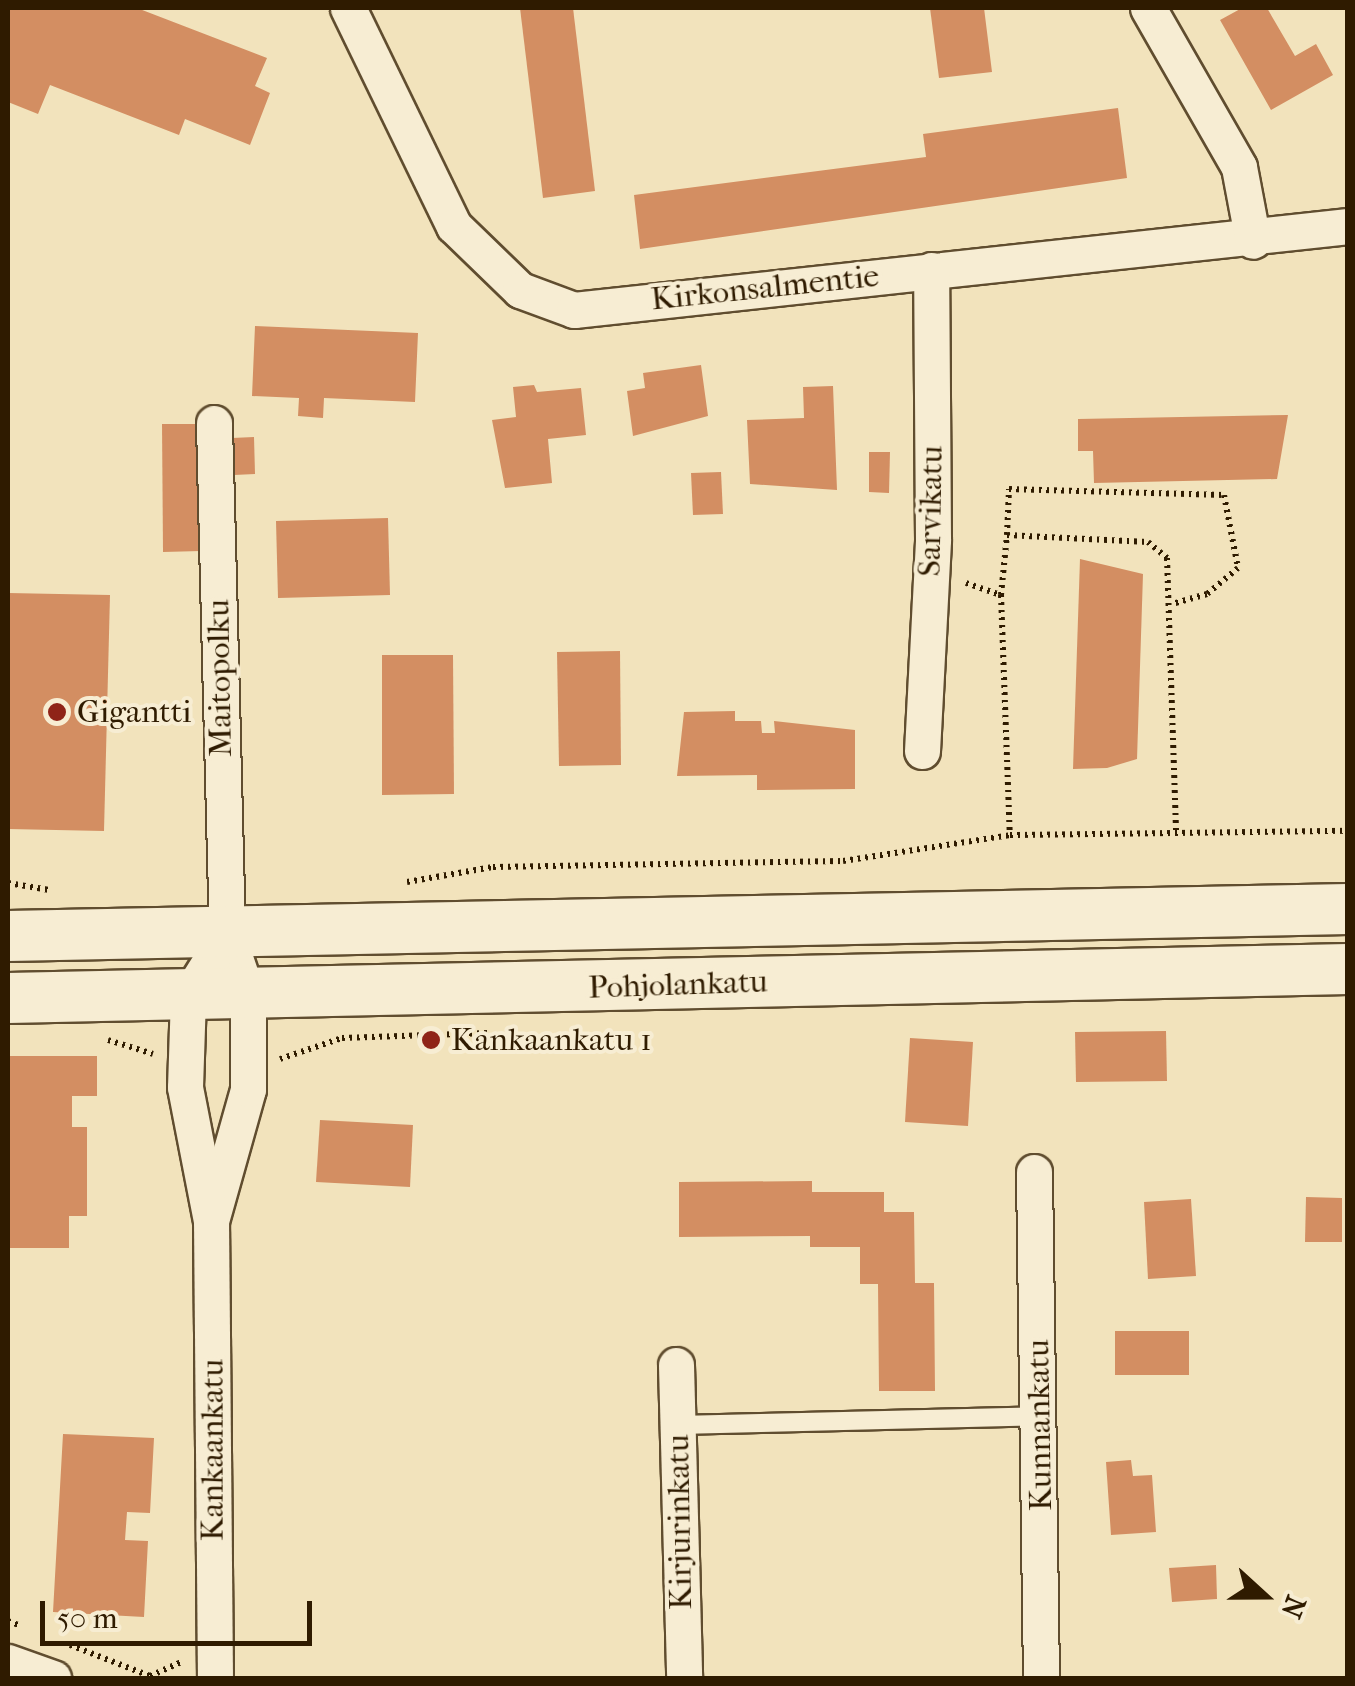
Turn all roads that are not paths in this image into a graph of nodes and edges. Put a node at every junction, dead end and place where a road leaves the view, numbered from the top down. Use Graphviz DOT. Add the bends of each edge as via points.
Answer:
graph roads {
  1 [pos="348,8"];
  2 [pos="1148,8"];
  3 [pos="1348,226"];
  4 [pos="1253,241"];
  5 [pos="930,270"];
  6 [pos="214,423"];
  7 [pos="922,752"];
  8 [pos="1348,909"];
  9 [pos="227,934"];
  10 [pos="8,936"];
  11 [pos="1348,969"];
  12 [pos="188,996"];
  13 [pos="248,996"];
  14 [pos="8,998"];
  15 [pos="1034,1172"];
  16 [pos="211,1222"];
  17 [pos="676,1364"];
  18 [pos="1042,1416"];
  19 [pos="677,1425"];
  20 [pos="8,1662"];
  21 [pos="215,1676"];
  22 [pos="52,1678"];
  23 [pos="684,1678"];
  24 [pos="1042,1678"];
  1 -- 5 [label="street, Kirkonsalmentie" via="454,226 520,290 574,310"];
  2 -- 4 [label="street" via="1239,166"];
  3 -- 4 [label="street, Kirkonsalmentie"];
  4 -- 5 [label="street, Kirkonsalmentie"];
  5 -- 7 [label="street, Sarvikatu" via="932,570"];
  6 -- 9 [label="street, Maitopolku"];
  8 -- 9 [label="main road, Pohjolankatu"];
  9 -- 10 [label="main road, Pohjolankatu"];
  9 -- 12 [label="street"];
  9 -- 13 [label="street, Kankaankatu"];
  11 -- 13 [label="main road, Pohjolankatu"];
  12 -- 13 [label="main road, Pohjolankatu"];
  12 -- 14 [label="main road, Pohjolankatu"];
  12 -- 16 [label="street, Kankaankatu" via="185,1087"];
  13 -- 16 [label="street, Kankaankatu" via="248,1089"];
  15 -- 18 [label="street, Kunnankatu"];
  16 -- 21 [label="street, Kankaankatu"];
  17 -- 19 [label="street, Kirjurinkatu"];
  18 -- 19 [label="lane"];
  18 -- 24 [label="street, Kunnankatu"];
  19 -- 23 [label="street, Kirjurinkatu"];
  20 -- 22 [label="street"];
}
